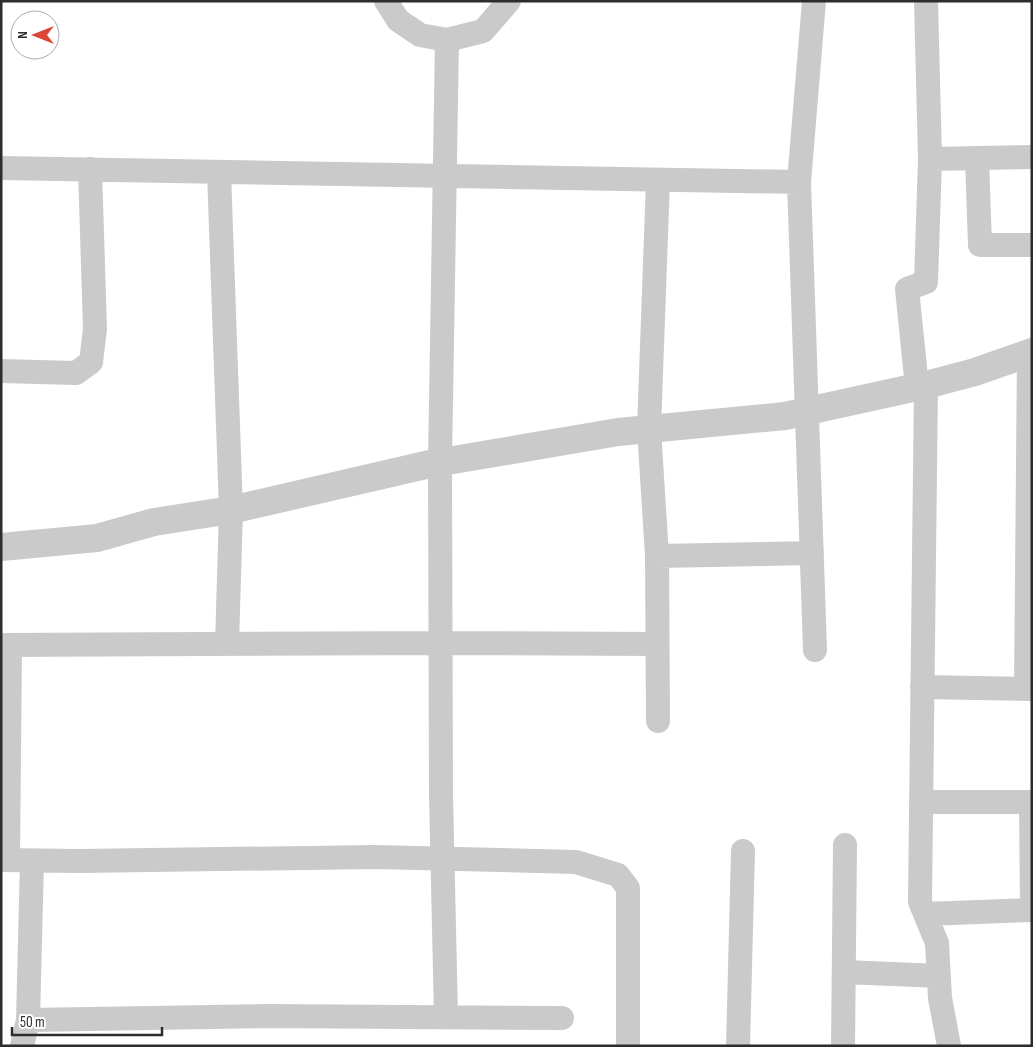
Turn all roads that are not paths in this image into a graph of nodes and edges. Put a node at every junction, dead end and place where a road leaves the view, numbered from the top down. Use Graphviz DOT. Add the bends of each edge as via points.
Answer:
graph roads {
  1 [pos="386,1"];
  2 [pos="509,1"];
  3 [pos="814,1"];
  4 [pos="926,1"];
  5 [pos="446,40"];
  6 [pos="1032,156"];
  7 [pos="930,158"];
  8 [pos="977,158"];
  9 [pos="1,168"];
  10 [pos="90,169"];
  11 [pos="219,172"];
  12 [pos="444,175"];
  13 [pos="658,180"];
  14 [pos="799,182"];
  15 [pos="1032,245"];
  16 [pos="1030,352"];
  17 [pos="1,371"];
  18 [pos="922,386"];
  19 [pos="808,411"];
  20 [pos="648,429"];
  21 [pos="440,462"];
  22 [pos="231,510"];
  23 [pos="1,546"];
  24 [pos="812,553"];
  25 [pos="657,556"];
  26 [pos="441,643"];
  27 [pos="227,644"];
  28 [pos="656,644"];
  29 [pos="5,645"];
  30 [pos="815,650"];
  31 [pos="922,687"];
  32 [pos="1029,688"];
  33 [pos="658,721"];
  34 [pos="921,802"];
  35 [pos="1032,802"];
  36 [pos="844,845"];
  37 [pos="743,851"];
  38 [pos="443,859"];
  39 [pos="5,860"];
  40 [pos="32,861"];
  41 [pos="925,914"];
  42 [pos="844,972"];
  43 [pos="939,976"];
  44 [pos="446,1017"];
  45 [pos="562,1018"];
  46 [pos="28,1020"];
  47 [pos="22,1046"];
  48 [pos="628,1046"];
  49 [pos="738,1046"];
  50 [pos="843,1046"];
  51 [pos="949,1046"];
  1 -- 5 [label="street" via="398,20 420,35"];
  2 -- 5 [label="street" via="483,31"];
  3 -- 14 [label="street"];
  4 -- 7 [label="street"];
  5 -- 12 [label="street"];
  6 -- 8 [label="street"];
  7 -- 8 [label="street"];
  7 -- 18 [label="street" via="926,282 907,289"];
  8 -- 15 [label="street" via="980,245"];
  9 -- 10 [label="street"];
  10 -- 11 [label="street"];
  10 -- 17 [label="street" via="95,329 91,362 76,373"];
  11 -- 12 [label="street"];
  11 -- 22 [label="street"];
  12 -- 13 [label="street"];
  12 -- 21 [label="street"];
  13 -- 14 [label="street"];
  13 -- 20 [label="street"];
  14 -- 19 [label="street"];
  16 -- 18 [label="street" via="975,372"];
  16 -- 32 [label="street"];
  18 -- 19 [label="street"];
  18 -- 31 [label="street"];
  19 -- 20 [label="street"];
  19 -- 24 [label="street"];
  20 -- 21 [label="street"];
  20 -- 25 [label="street"];
  21 -- 22 [label="street"];
  21 -- 26 [label="street"];
  22 -- 23 [label="street" via="154,522 96,538"];
  22 -- 27 [label="street"];
  24 -- 25 [label="street"];
  24 -- 30 [label="street"];
  25 -- 28 [label="street"];
  26 -- 27 [label="street"];
  26 -- 28 [label="street"];
  26 -- 38 [label="street"];
  27 -- 29 [label="street"];
  28 -- 33 [label="street"];
  29 -- 39 [label="street"];
  31 -- 32 [label="street"];
  31 -- 34 [label="street"];
  34 -- 35 [label="street"];
  34 -- 41 [label="street" via="920,902"];
  35 -- 41 [label="street" via="1032,910"];
  36 -- 42 [label="street"];
  37 -- 49 [label="street"];
  38 -- 40 [label="street"];
  38 -- 44 [label="street"];
  38 -- 48 [label="street" via="576,862 618,875 628,888"];
  39 -- 40 [label="street"];
  40 -- 46 [label="street"];
  41 -- 43 [label="street" via="937,943"];
  42 -- 43 [label="street"];
  42 -- 50 [label="street"];
  43 -- 51 [label="street"];
  44 -- 45 [label="street"];
  44 -- 46 [label="street"];
  46 -- 47 [label="street"];
}
